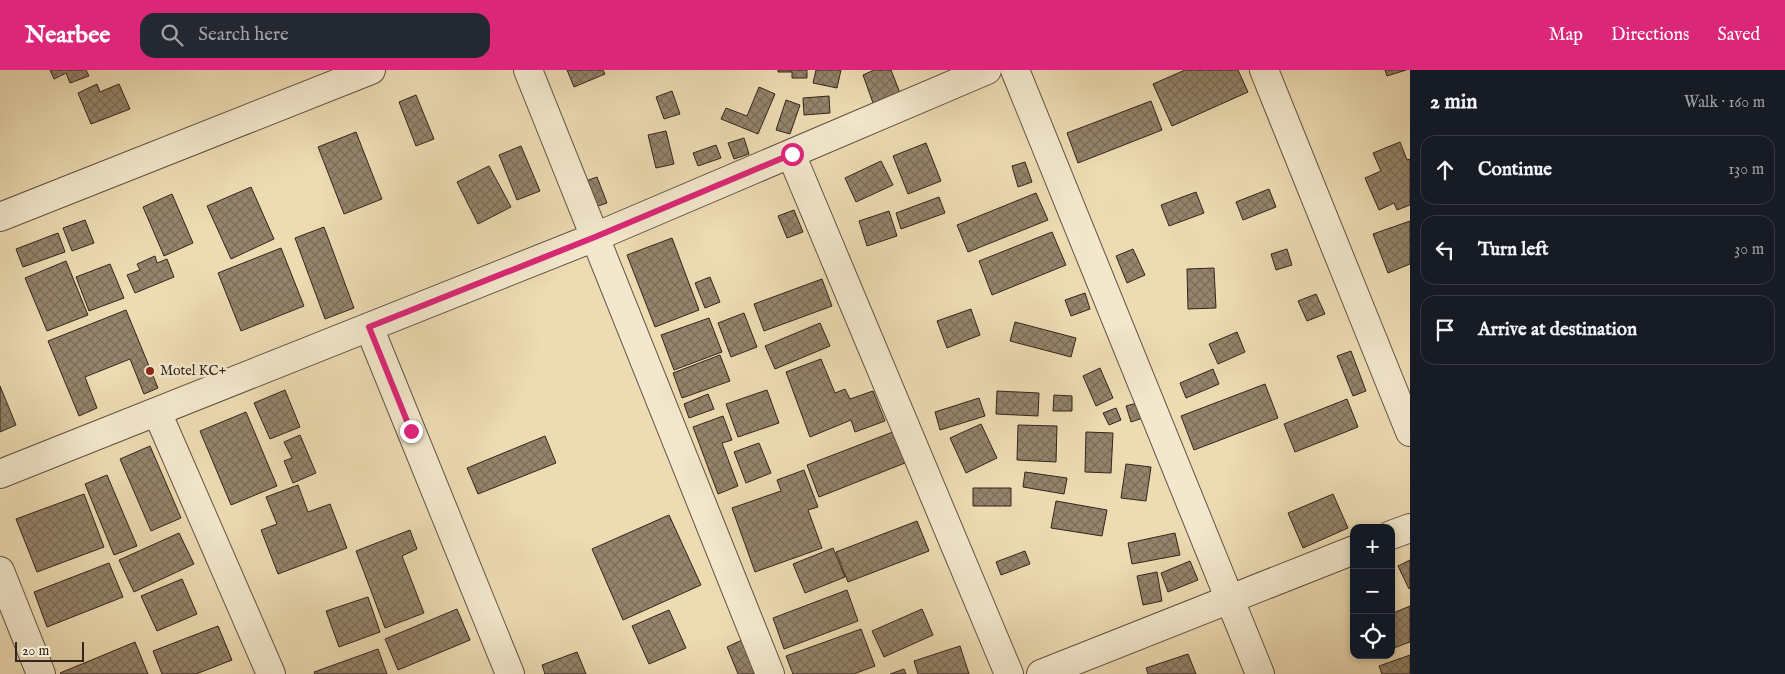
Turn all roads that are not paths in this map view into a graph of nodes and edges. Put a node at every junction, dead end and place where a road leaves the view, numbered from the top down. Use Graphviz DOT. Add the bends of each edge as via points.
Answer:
graph roads {
  1 [pos="371,70"];
  2 [pos="528,70"];
  3 [pos="987,70"];
  4 [pos="1015,70"];
  5 [pos="1264,70"];
  6 [pos="792,154"];
  7 [pos="0,217"];
  8 [pos="595,237"];
  9 [pos="369,327"];
  10 [pos="157,412"];
  11 [pos="1410,432"];
  12 [pos="0,474"];
  13 [pos="1410,528"];
  14 [pos="1395,534"];
  15 [pos="1350,552"];
  16 [pos="0,571"];
  17 [pos="1230,599"];
  18 [pos="40,674"];
  19 [pos="272,674"];
  20 [pos="510,674"];
  21 [pos="770,674"];
  22 [pos="1010,674"];
  23 [pos="1041,674"];
  24 [pos="1260,674"];
  1 -- 7 [label="street"];
  2 -- 8 [label="street"];
  3 -- 6 [label="street"];
  4 -- 17 [label="street"];
  5 -- 11 [label="street"];
  6 -- 8 [label="street"];
  6 -- 22 [label="street"];
  8 -- 9 [label="street"];
  8 -- 21 [label="street"];
  9 -- 10 [label="street"];
  9 -- 20 [label="street"];
  10 -- 12 [label="street"];
  10 -- 19 [label="street"];
  13 -- 14 [label="street"];
  15 -- 17 [label="street"];
  16 -- 18 [label="street"];
  17 -- 23 [label="street"];
  17 -- 24 [label="street"];
}
